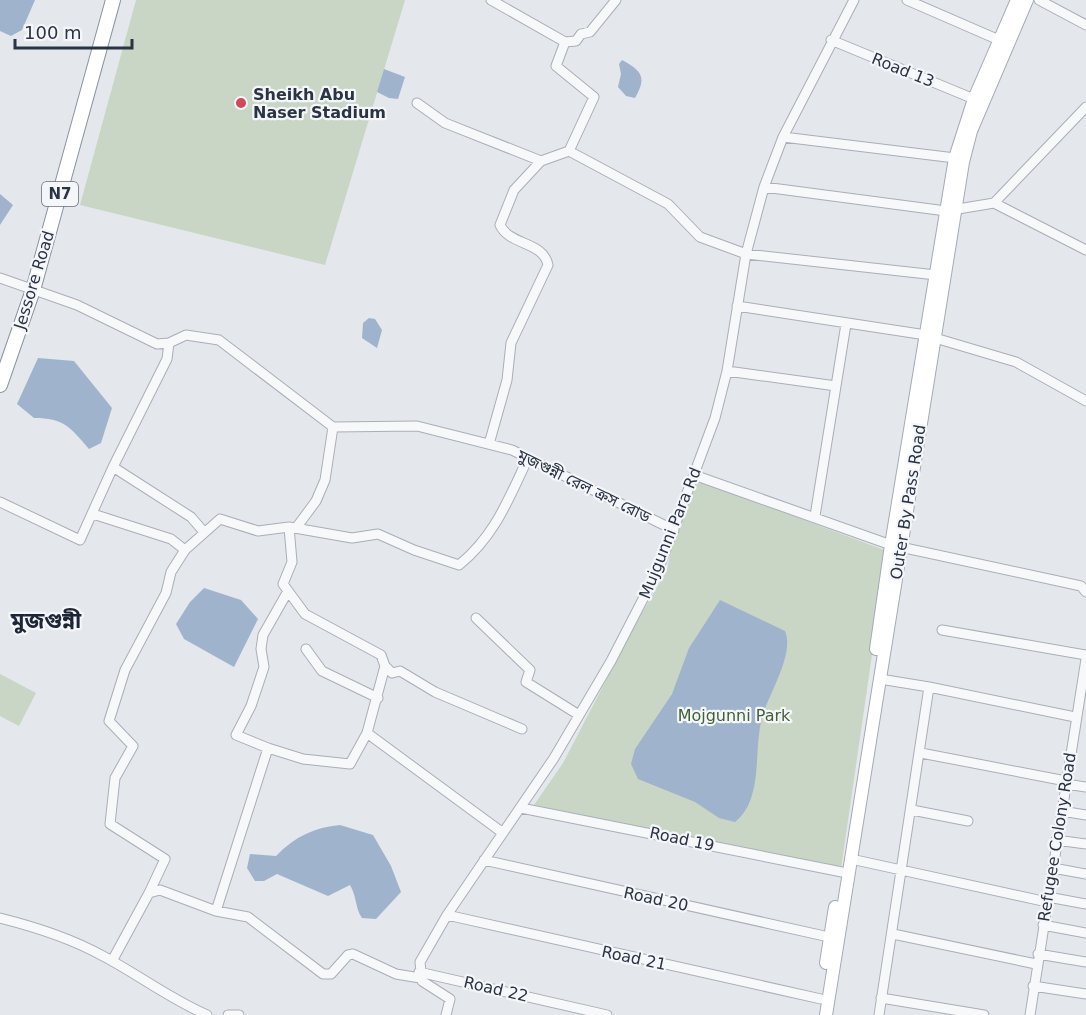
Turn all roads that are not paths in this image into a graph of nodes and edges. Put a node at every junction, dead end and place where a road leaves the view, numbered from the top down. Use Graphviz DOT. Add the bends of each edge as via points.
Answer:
graph roads {
  1 [pos="113,0"];
  2 [pos="491,0"];
  3 [pos="616,0"];
  4 [pos="854,0"];
  5 [pos="907,0"];
  6 [pos="1017,0"];
  7 [pos="1027,0"];
  8 [pos="1039,0"];
  9 [pos="1086,25"];
  10 [pos="831,40"];
  11 [pos="999,40"];
  12 [pos="565,42"];
  13 [pos="975,99"];
  14 [pos="417,103"];
  15 [pos="1086,108"];
  16 [pos="783,136"];
  17 [pos="569,151"];
  18 [pos="955,159"];
  19 [pos="541,161"];
  20 [pos="764,187"];
  21 [pos="994,203"];
  22 [pos="951,211"];
  23 [pos="1086,250"];
  24 [pos="746,254"];
  25 [pos="936,275"];
  26 [pos="0,278"];
  27 [pos="33,290"];
  28 [pos="737,306"];
  29 [pos="846,324"];
  30 [pos="931,337"];
  31 [pos="169,343"];
  32 [pos="727,371"];
  33 [pos="0,385"];
  34 [pos="836,386"];
  35 [pos="1086,401"];
  36 [pos="333,428"];
  37 [pos="489,444"];
  38 [pos="528,458"];
  39 [pos="113,467"];
  40 [pos="694,475"];
  41 [pos="0,502"];
  42 [pos="93,514"];
  43 [pos="815,516"];
  44 [pos="292,528"];
  45 [pos="674,530"];
  46 [pos="203,531"];
  47 [pos="896,546"];
  48 [pos="185,550"];
  49 [pos="288,591"];
  50 [pos="1086,592"];
  51 [pos="476,618"];
  52 [pos="942,630"];
  53 [pos="306,649"];
  54 [pos="1086,655"];
  55 [pos="1086,659"];
  56 [pos="385,666"];
  57 [pos="880,679"];
  58 [pos="929,687"];
  59 [pos="378,698"];
  60 [pos="579,715"];
  61 [pos="1075,720"];
  62 [pos="1086,726"];
  63 [pos="522,729"];
  64 [pos="367,733"];
  65 [pos="268,748"];
  66 [pos="921,753"];
  67 [pos="1066,782"];
  68 [pos="1086,787"];
  69 [pos="521,808"];
  70 [pos="912,810"];
  71 [pos="1062,811"];
  72 [pos="1086,815"];
  73 [pos="968,821"];
  74 [pos="503,833"];
  75 [pos="1056,840"];
  76 [pos="1086,844"];
  77 [pos="851,859"];
  78 [pos="484,860"];
  79 [pos="1053,868"];
  80 [pos="842,872"];
  81 [pos="902,872"];
  82 [pos="1086,874"];
  83 [pos="149,893"];
  84 [pos="1047,900"];
  85 [pos="1086,904"];
  86 [pos="216,911"];
  87 [pos="447,915"];
  88 [pos="0,918"];
  89 [pos="1043,925"];
  90 [pos="1086,933"];
  91 [pos="892,934"];
  92 [pos="829,937"];
  93 [pos="1037,959"];
  94 [pos="112,961"];
  95 [pos="1086,962"];
  96 [pos="419,975"];
  97 [pos="1033,986"];
  98 [pos="1086,994"];
  99 [pos="881,998"];
  100 [pos="821,999"];
  101 [pos="207,1015"];
  102 [pos="228,1015"];
  103 [pos="239,1015"];
  104 [pos="446,1015"];
  105 [pos="607,1015"];
  106 [pos="819,1015"];
  107 [pos="826,1015"];
  108 [pos="879,1015"];
  109 [pos="984,1015"];
  110 [pos="1030,1015"];
  1 -- 27 [label="highway, Jessore Road / N7"];
  2 -- 12 [label="street"];
  3 -- 12 [label="street" via="590,32"];
  4 -- 10 [label="street, Mujgunni Para Rd"];
  5 -- 11 [label="street"];
  6 -- 11 [label="main road, Outer By Pass Road"];
  7 -- 22 [label="main road, Outer By Pass Road" via="971,131"];
  8 -- 9 [label="street"];
  10 -- 13 [label="street, Road 13"];
  10 -- 16 [label="street, Mujgunni Para Rd"];
  11 -- 13 [label="main road, Outer By Pass Road"];
  12 -- 17 [label="street" via="556,66 594,97"];
  13 -- 18 [label="main road, Outer By Pass Road"];
  14 -- 19 [label="street" via="445,123"];
  15 -- 21 [label="street"];
  16 -- 18 [label="street"];
  16 -- 20 [label="street, Mujgunni Para Rd"];
  17 -- 19 [label="street"];
  17 -- 24 [label="street" via="668,204 700,237"];
  18 -- 22 [label="main road, Outer By Pass Road"];
  19 -- 37 [label="street" via="514,190 500,225 512,238 540,250 548,265 511,343 507,380"];
  20 -- 22 [label="street"];
  20 -- 24 [label="street, Mujgunni Para Rd"];
  21 -- 22 [label="street"];
  21 -- 23 [label="street"];
  22 -- 25 [label="main road, Outer By Pass Road"];
  22 -- 30 [label="main road, Outer By Pass Road"];
  24 -- 25 [label="street"];
  24 -- 28 [label="street, Mujgunni Para Rd"];
  25 -- 30 [label="main road, Outer By Pass Road"];
  26 -- 27 [label="street"];
  27 -- 31 [label="street" via="77,305 157,344"];
  27 -- 33 [label="highway, Jessore Road / N7"];
  28 -- 29 [label="street"];
  28 -- 32 [label="street, Mujgunni Para Rd"];
  29 -- 30 [label="street"];
  29 -- 34 [label="street"];
  30 -- 35 [label="street" via="1016,362"];
  30 -- 47 [label="main road, Outer By Pass Road"];
  31 -- 36 [label="street" via="186,334 219,340"];
  31 -- 39 [label="street" via="167,359"];
  32 -- 34 [label="street"];
  32 -- 40 [label="street, Mujgunni Para Rd"];
  34 -- 43 [label="street"];
  36 -- 37 [label="street, মুজগুন্নী রেল ক্রস রোড" via="417,426"];
  36 -- 44 [label="street" via="325,480 316,501"];
  37 -- 38 [label="street, মুজগুন্নী রেল ক্রস রোড"];
  38 -- 44 [label="street" via="498,522 478,549 459,565 378,534 352,538"];
  38 -- 45 [label="street, মুজগুন্নী রেল ক্রস রোড"];
  39 -- 42 [label="street"];
  39 -- 46 [label="street" via="191,517"];
  40 -- 43 [label="street"];
  40 -- 45 [label="street, Mujgunni Para Rd"];
  41 -- 42 [label="street" via="80,540"];
  42 -- 48 [label="street" via="171,539"];
  43 -- 47 [label="street"];
  44 -- 46 [label="street" via="258,531 220,519"];
  44 -- 49 [label="street" via="292,561 283,584"];
  45 -- 60 [label="street, Mujgunni Para Rd" via="648,592"];
  46 -- 48 [label="street"];
  47 -- 50 [label="street" via="1081,586"];
  47 -- 57 [label="main road, Outer By Pass Road"];
  47 -- 80 [label="main road, Outer By Pass Road"];
  48 -- 83 [label="street" via="125,670 110,721 133,746 115,778 110,824 165,859"];
  49 -- 56 [label="street" via="305,614 381,655"];
  49 -- 65 [label="street" via="263,635 264,667 236,735"];
  51 -- 60 [label="street" via="530,670 526,682"];
  52 -- 54 [label="street"];
  53 -- 59 [label="street" via="322,671"];
  55 -- 61 [label="street, Refugee Colony Road"];
  56 -- 59 [label="street"];
  56 -- 63 [label="street" via="392,673 400,671 467,707"];
  57 -- 58 [label="street"];
  57 -- 77 [label="main road, Outer By Pass Road"];
  58 -- 61 [label="street"];
  58 -- 66 [label="street"];
  59 -- 64 [label="street"];
  60 -- 69 [label="street, Mujgunni Para Rd"];
  61 -- 62 [label="street"];
  61 -- 67 [label="street, Refugee Colony Road"];
  64 -- 65 [label="street" via="350,764 303,759"];
  64 -- 74 [label="street"];
  65 -- 86 [label="street"];
  66 -- 67 [label="street"];
  66 -- 70 [label="street"];
  67 -- 68 [label="street"];
  67 -- 71 [label="street, Refugee Colony Road"];
  69 -- 74 [label="street, Mujgunni Para Rd"];
  69 -- 80 [label="street, Road 19"];
  70 -- 73 [label="street"];
  70 -- 81 [label="street"];
  71 -- 72 [label="street"];
  71 -- 75 [label="street, Refugee Colony Road"];
  74 -- 78 [label="street, Mujgunni Para Rd"];
  75 -- 76 [label="street"];
  75 -- 79 [label="street, Refugee Colony Road"];
  77 -- 81 [label="street"];
  77 -- 107 [label="main road, Outer By Pass Road"];
  78 -- 87 [label="street, Mujgunni Para Rd"];
  78 -- 92 [label="street, Road 20"];
  79 -- 82 [label="street"];
  79 -- 84 [label="street, Refugee Colony Road"];
  80 -- 92 [label="main road, Outer By Pass Road"];
  81 -- 84 [label="street"];
  81 -- 91 [label="street"];
  83 -- 86 [label="street" via="160,890"];
  83 -- 94 [label="street"];
  84 -- 85 [label="street"];
  84 -- 89 [label="street, Refugee Colony Road"];
  86 -- 96 [label="street, Road 22" via="248,917 323,974 332,974 353,954 396,974"];
  87 -- 96 [label="street, Mujgunni Para Rd" via="420,962"];
  87 -- 100 [label="street, Road 21"];
  88 -- 94 [label="street" via="46,931"];
  89 -- 90 [label="street"];
  89 -- 93 [label="street, Refugee Colony Road"];
  91 -- 93 [label="street"];
  91 -- 99 [label="street"];
  92 -- 100 [label="main road, Outer By Pass Road"];
  93 -- 95 [label="street"];
  93 -- 97 [label="street, Refugee Colony Road"];
  94 -- 101 [label="street" via="153,988"];
  96 -- 104 [label="street" via="450,999"];
  96 -- 105 [label="street, Road 22"];
  97 -- 98 [label="street"];
  97 -- 110 [label="street, Refugee Colony Road"];
  99 -- 108 [label="street"];
  99 -- 109 [label="street"];
  100 -- 106 [label="main road, Outer By Pass Road"];
  102 -- 103 [label="street"];
}
